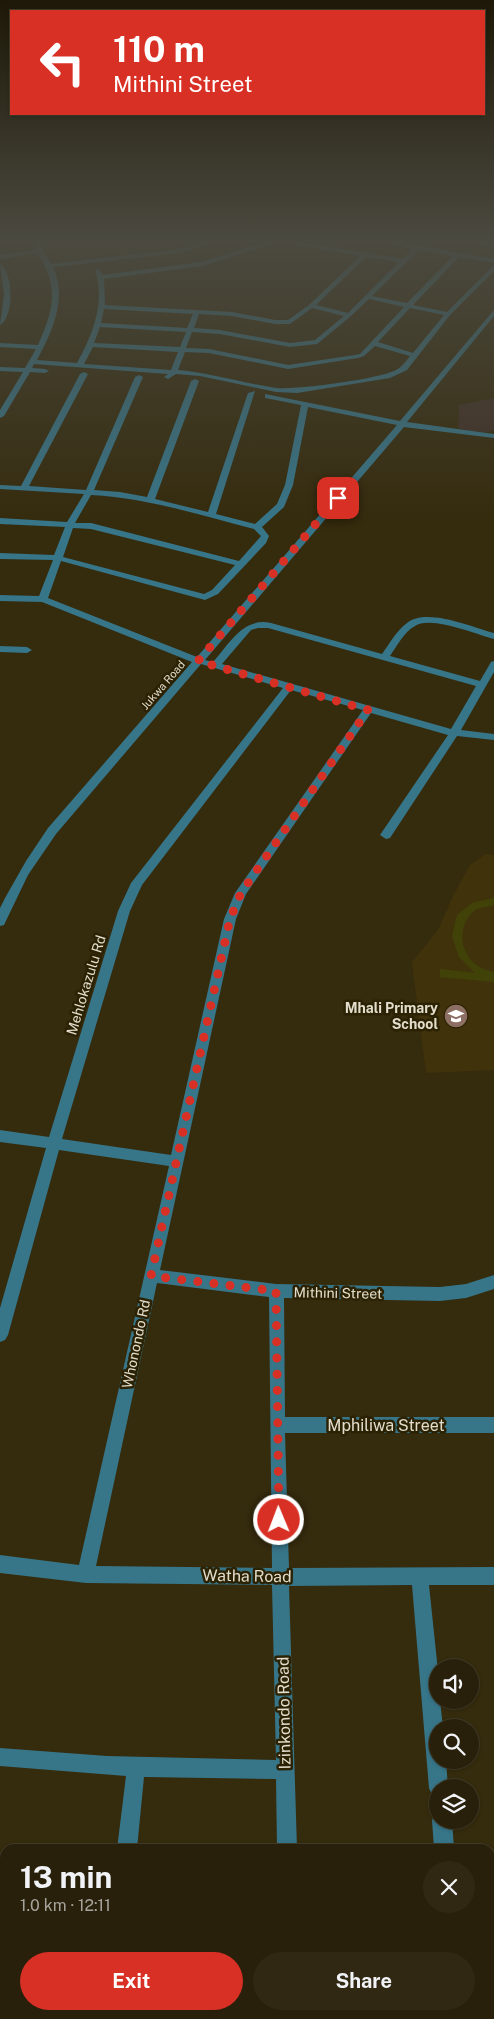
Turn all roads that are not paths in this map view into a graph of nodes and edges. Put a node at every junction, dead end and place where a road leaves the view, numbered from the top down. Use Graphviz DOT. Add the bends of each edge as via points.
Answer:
graph roads {
  1 [pos="46,334"];
  2 [pos="96,334"];
  3 [pos="189,334"];
  4 [pos="233,334"];
  5 [pos="328,334"];
  6 [pos="381,334"];
  7 [pos="431,334"];
  8 [pos="476,334"];
  9 [pos="372,343"];
  10 [pos="0,345"];
  11 [pos="91,345"];
  12 [pos="39,347"];
  13 [pos="182,350"];
  14 [pos="413,355"];
  15 [pos="31,362"];
  16 [pos="80,366"];
  17 [pos="0,369"];
  18 [pos="26,370"];
  19 [pos="174,373"];
  20 [pos="84,374"];
  21 [pos="139,377"];
  22 [pos="166,379"];
  23 [pos="195,381"];
  24 [pos="252,393"];
  25 [pos="305,405"];
  26 [pos="0,416"];
  27 [pos="402,424"];
  28 [pos="494,436"];
  29 [pos="0,487"];
  30 [pos="24,488"];
  31 [pos="89,492"];
  32 [pos="150,500"];
  33 [pos="211,515"];
  34 [pos="0,521"];
  35 [pos="70,524"];
  36 [pos="257,526"];
  37 [pos="0,556"];
  38 [pos="58,558"];
  39 [pos="241,564"];
  40 [pos="0,598"];
  41 [pos="43,600"];
  42 [pos="494,636"];
  43 [pos="0,649"];
  44 [pos="27,650"];
  45 [pos="385,656"];
  46 [pos="198,661"];
  47 [pos="215,666"];
  48 [pos="493,669"];
  49 [pos="481,684"];
  50 [pos="289,686"];
  51 [pos="368,710"];
  52 [pos="454,733"];
  53 [pos="494,737"];
  54 [pos="386,835"];
  55 [pos="0,922"];
  56 [pos="0,1136"];
  57 [pos="54,1143"];
  58 [pos="176,1161"];
  59 [pos="151,1276"];
  60 [pos="494,1282"];
  61 [pos="276,1291"];
  62 [pos="0,1335"];
  63 [pos="494,1425"];
  64 [pos="277,1426"];
  65 [pos="0,1564"];
  66 [pos="86,1574"];
  67 [pos="420,1576"];
  68 [pos="494,1576"];
  69 [pos="281,1577"];
  70 [pos="0,1757"];
  71 [pos="136,1767"];
  72 [pos="286,1770"];
  73 [pos="438,1779"];
  74 [pos="443,1829"];
  75 [pos="128,1844"];
  76 [pos="287,1844"];
  77 [pos="444,1844"];
  1 -- 12 [label="street"];
  2 -- 11 [label="street"];
  3 -- 13 [label="street"];
  4 -- 5 [label="street" via="295,345 320,341"];
  6 -- 9 [label="street"];
  7 -- 14 [label="street"];
  8 -- 27 [label="street, Jukwa Road"];
  9 -- 13 [label="street" via="356,357 293,367 209,351"];
  9 -- 14 [label="street"];
  10 -- 12 [label="street"];
  11 -- 13 [label="street"];
  11 -- 16 [label="street"];
  12 -- 15 [label="street"];
  13 -- 19 [label="street"];
  14 -- 19 [label="street" via="404,368 387,376 297,391 276,390 200,374"];
  15 -- 16 [label="street"];
  15 -- 18 [label="street"];
  16 -- 19 [label="street"];
  17 -- 18 [label="street"];
  18 -- 20 [label="street"];
  18 -- 26 [label="street"];
  19 -- 22 [label="street"];
  20 -- 21 [label="street"];
  20 -- 30 [label="street"];
  21 -- 22 [label="street"];
  21 -- 31 [label="street"];
  22 -- 23 [label="street"];
  23 -- 24 [label="street"];
  23 -- 32 [label="street"];
  24 -- 25 [label="street"];
  24 -- 33 [label="street"];
  25 -- 27 [label="street"];
  25 -- 36 [label="street" via="289,485 281,505"];
  27 -- 28 [label="street"];
  27 -- 46 [label="street, Jukwa Road"];
  29 -- 30 [label="street"];
  30 -- 31 [label="street"];
  31 -- 32 [label="street"];
  31 -- 35 [label="street"];
  32 -- 33 [label="street"];
  33 -- 36 [label="street"];
  34 -- 35 [label="street"];
  35 -- 38 [label="street"];
  35 -- 39 [label="street" via="108,529"];
  36 -- 39 [label="street" via="264,541"];
  37 -- 38 [label="street"];
  38 -- 39 [label="street" via="195,596 215,592"];
  38 -- 41 [label="street"];
  40 -- 41 [label="street"];
  41 -- 46 [label="street"];
  42 -- 45 [label="street" via="419,619 411,623"];
  43 -- 44 [label="street"];
  45 -- 47 [label="street" via="268,625 257,625 248,628"];
  45 -- 49 [label="street"];
  46 -- 47 [label="street"];
  46 -- 55 [label="street, Jukwa Road" via="52,831 18,882"];
  47 -- 50 [label="street"];
  48 -- 49 [label="street"];
  49 -- 52 [label="street"];
  50 -- 51 [label="street"];
  50 -- 57 [label="street, Mehlokazulu Rd" via="137,883 124,911"];
  51 -- 52 [label="street"];
  51 -- 58 [label="street, Whonondo Rd" via="241,893 230,919"];
  52 -- 53 [label="street"];
  52 -- 54 [label="street"];
  56 -- 57 [label="street"];
  57 -- 58 [label="street"];
  57 -- 62 [label="street, Mehlokazulu Rd"];
  58 -- 59 [label="street, Whonondo Rd"];
  59 -- 61 [label="street, Mithini Street"];
  59 -- 66 [label="street, Whonondo Rd"];
  60 -- 61 [label="street, Mithini Street" via="466,1291 440,1294"];
  61 -- 64 [label="street, Izinkondo Road"];
  63 -- 64 [label="street, Mphiliwa Street"];
  64 -- 69 [label="street, Izinkondo Road"];
  65 -- 66 [label="street, Watha Road"];
  66 -- 69 [label="street, Watha Road"];
  67 -- 68 [label="street, Watha Road"];
  67 -- 69 [label="street, Watha Road"];
  67 -- 73 [label="street"];
  69 -- 72 [label="street, Izinkondo Road"];
  70 -- 71 [label="street"];
  71 -- 72 [label="street"];
  71 -- 75 [label="street"];
  72 -- 76 [label="street, Izinkondo Road"];
  74 -- 77 [label="street"];
}
